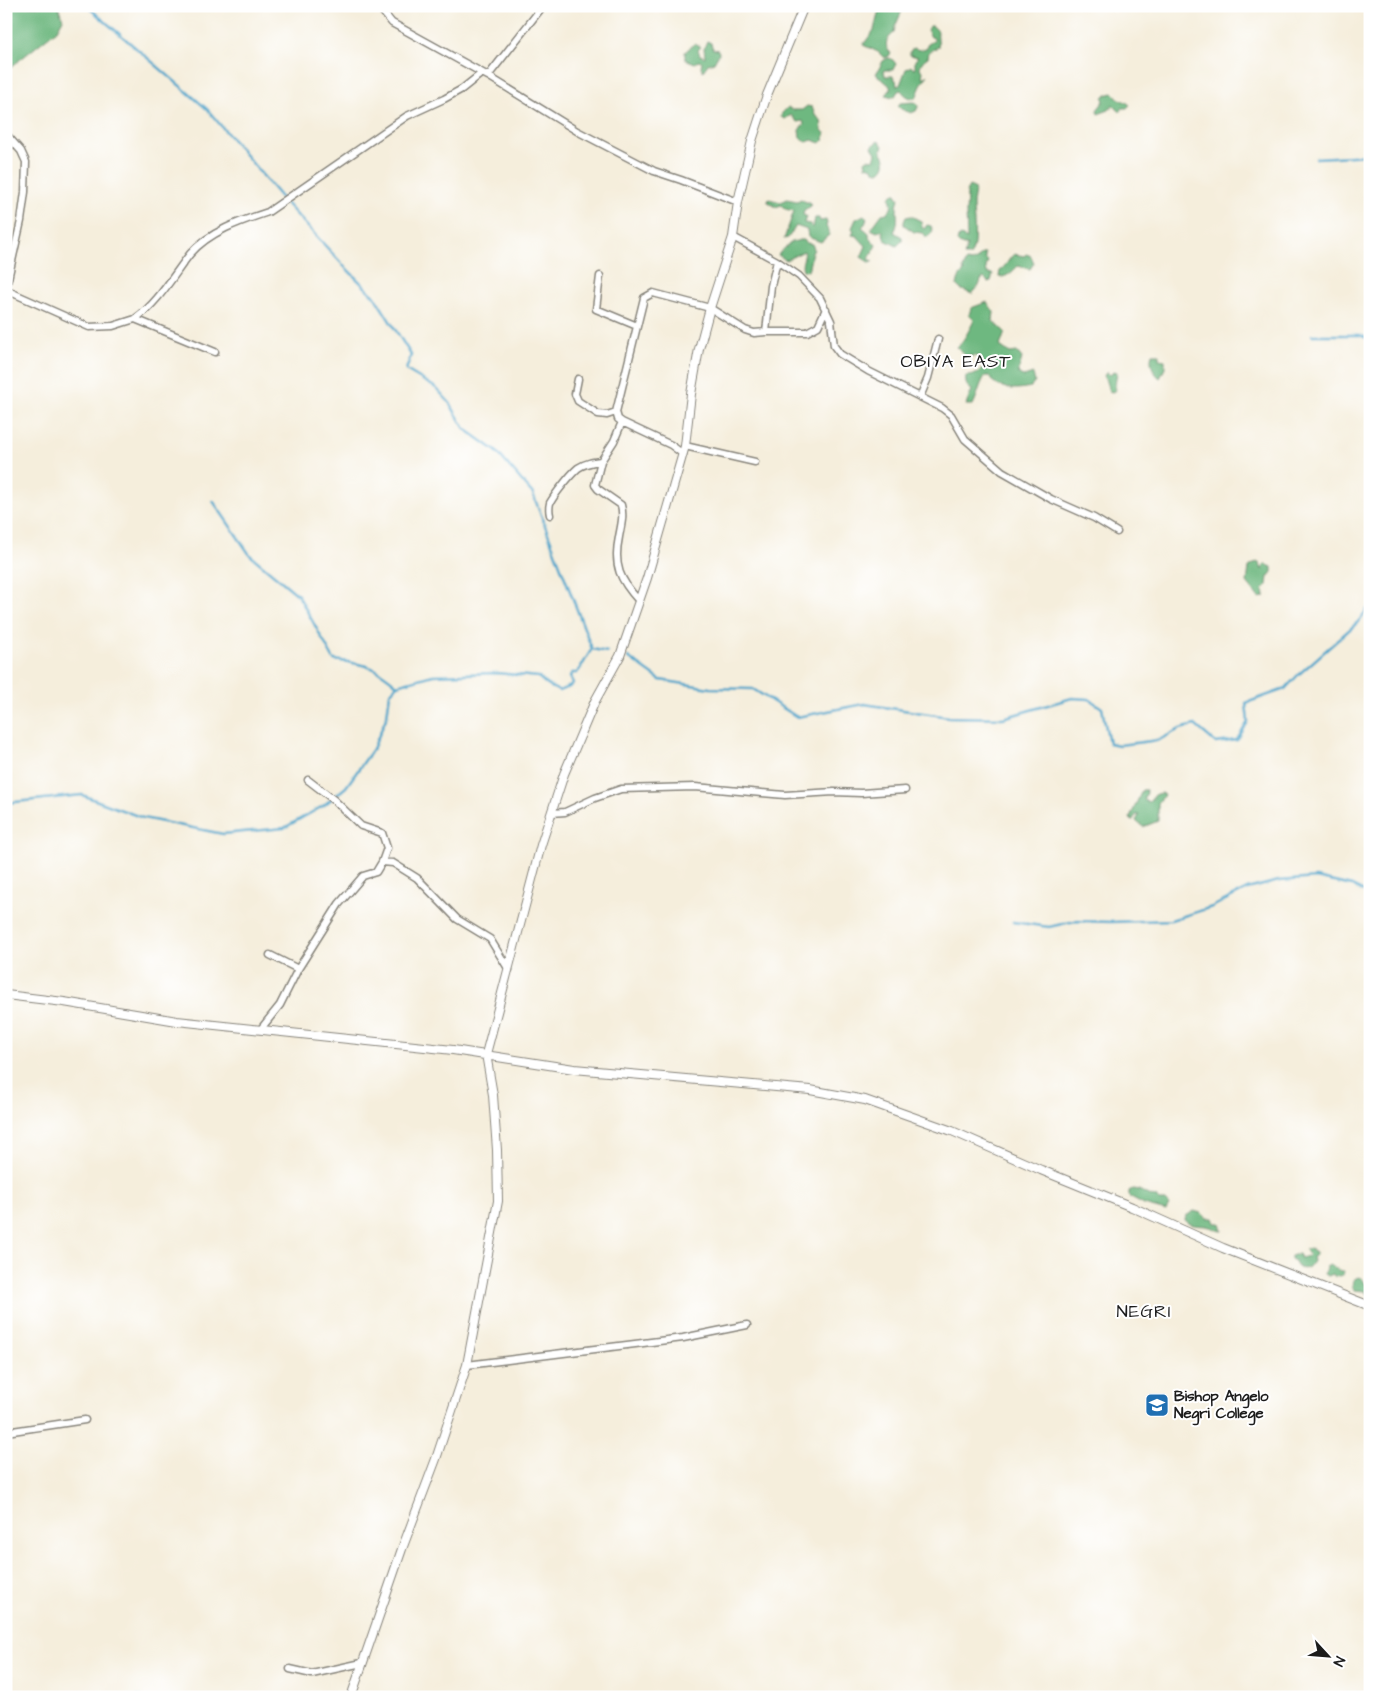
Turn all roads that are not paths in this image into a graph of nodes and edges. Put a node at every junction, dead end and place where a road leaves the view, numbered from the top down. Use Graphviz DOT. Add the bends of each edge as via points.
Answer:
graph roads {
  1 [pos="378,6"];
  2 [pos="543,6"];
  3 [pos="804,6"];
  4 [pos="485,75"];
  5 [pos="6,134"];
  6 [pos="738,202"];
  7 [pos="733,237"];
  8 [pos="777,261"];
  9 [pos="600,276"];
  10 [pos="6,289"];
  11 [pos="710,308"];
  12 [pos="826,310"];
  13 [pos="135,319"];
  14 [pos="637,326"];
  15 [pos="766,332"];
  16 [pos="938,339"];
  17 [pos="215,352"];
  18 [pos="578,379"];
  19 [pos="920,397"];
  20 [pos="616,412"];
  21 [pos="622,422"];
  22 [pos="684,450"];
  23 [pos="601,460"];
  24 [pos="755,462"];
  25 [pos="550,515"];
  26 [pos="1117,532"];
  27 [pos="639,601"];
  28 [pos="308,780"];
  29 [pos="905,790"];
  30 [pos="552,813"];
  31 [pos="387,848"];
  32 [pos="382,862"];
  33 [pos="393,863"];
  34 [pos="270,955"];
  35 [pos="298,969"];
  36 [pos="509,970"];
  37 [pos="6,995"];
  38 [pos="260,1030"];
  39 [pos="486,1054"];
  40 [pos="1370,1306"];
  41 [pos="747,1326"];
  42 [pos="467,1365"];
  43 [pos="86,1420"];
  44 [pos="6,1432"];
  45 [pos="362,1663"];
  46 [pos="290,1669"];
  47 [pos="351,1697"];
  1 -- 4 [label="street" via="392,23"];
  2 -- 4 [label="street"];
  3 -- 6 [label="street" via="767,96 752,141"];
  4 -- 6 [label="street" via="635,163"];
  4 -- 13 [label="street" via="444,100 407,116 268,212 229,227 202,243 158,300"];
  5 -- 10 [label="street" via="26,162 25,192"];
  6 -- 7 [label="street"];
  7 -- 8 [label="street"];
  7 -- 11 [label="street"];
  8 -- 12 [label="street" via="799,276 820,298"];
  8 -- 15 [label="street" via="770,286"];
  9 -- 14 [label="street" via="596,309"];
  10 -- 13 [label="street" via="88,327 113,326"];
  11 -- 14 [label="street" via="653,293 644,298"];
  11 -- 15 [label="street" via="745,330"];
  11 -- 22 [label="street" via="694,379"];
  12 -- 15 [label="street" via="818,326 807,332"];
  12 -- 19 [label="street" via="837,352"];
  13 -- 17 [label="street"];
  14 -- 20 [label="street"];
  16 -- 19 [label="street"];
  18 -- 20 [label="street" via="575,394 578,400 598,414"];
  19 -- 26 [label="street" via="951,415 964,439 1002,471"];
  20 -- 21 [label="street"];
  21 -- 22 [label="street"];
  21 -- 23 [label="street"];
  22 -- 24 [label="street"];
  22 -- 27 [label="street"];
  23 -- 25 [label="street" via="579,467 552,501"];
  23 -- 27 [label="street" via="595,485 621,505 623,518 616,560 623,581"];
  27 -- 30 [label="street" via="620,656 595,701 564,774"];
  28 -- 31 [label="street" via="361,826 382,833"];
  29 -- 30 [label="street" via="785,795 695,787 621,789 565,812"];
  30 -- 36 [label="street"];
  31 -- 32 [label="street"];
  31 -- 33 [label="street"];
  32 -- 33 [label="street"];
  32 -- 35 [label="street" via="376,872 357,881"];
  33 -- 36 [label="street" via="417,878 457,919 490,939"];
  34 -- 35 [label="street"];
  35 -- 38 [label="street" via="280,1005"];
  36 -- 39 [label="street"];
  37 -- 38 [label="street"];
  38 -- 39 [label="street"];
  39 -- 40 [label="street" via="574,1069 810,1090 866,1100 952,1131 1223,1248"];
  39 -- 42 [label="street" via="497,1150 498,1201"];
  41 -- 42 [label="street" via="683,1338"];
  42 -- 45 [label="street"];
  43 -- 44 [label="street"];
  45 -- 46 [label="street" via="312,1674"];
  45 -- 47 [label="street"];
}
